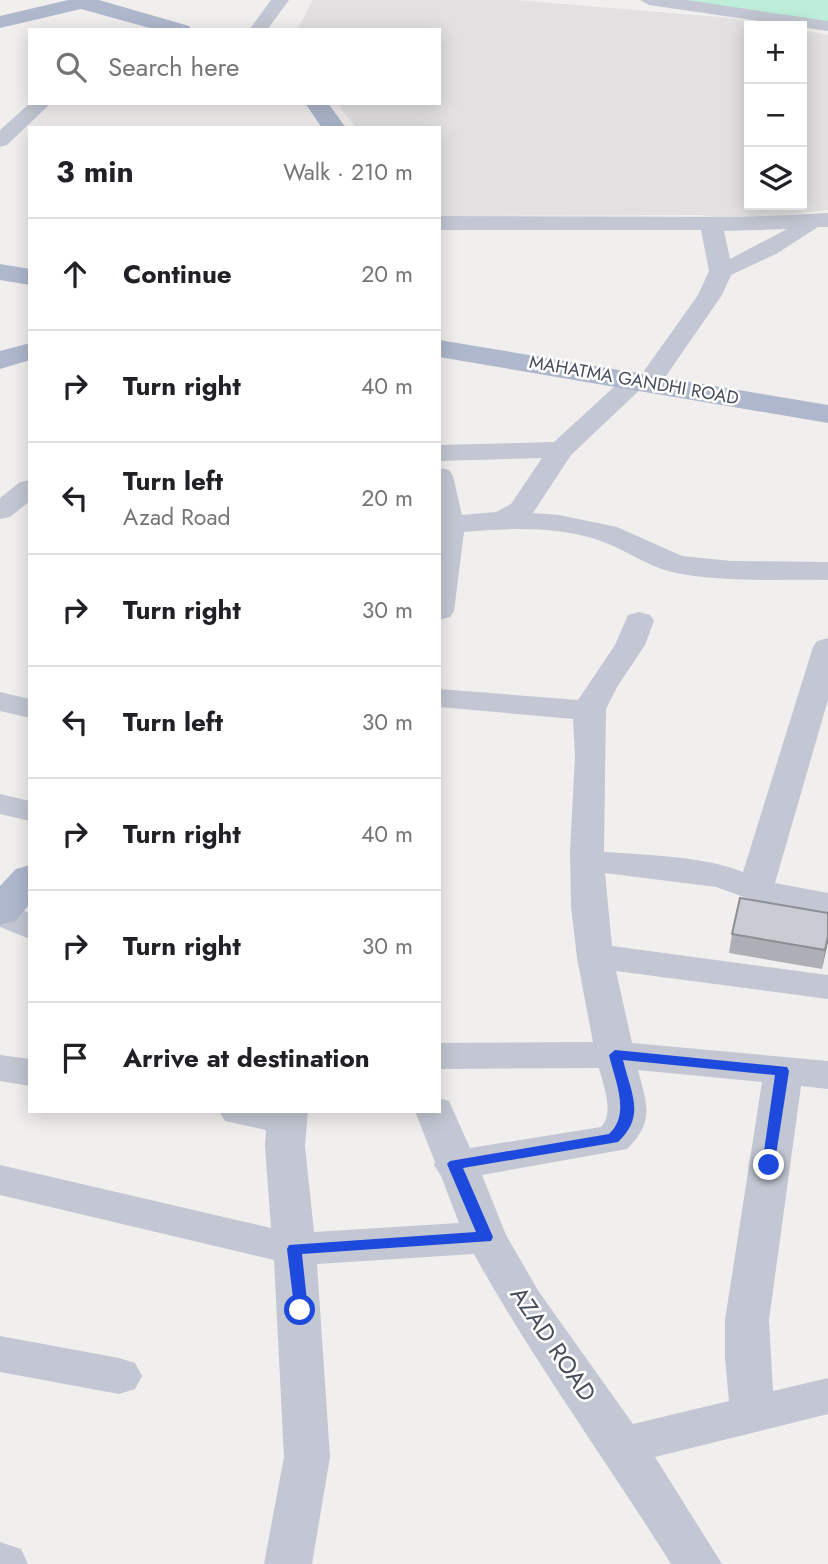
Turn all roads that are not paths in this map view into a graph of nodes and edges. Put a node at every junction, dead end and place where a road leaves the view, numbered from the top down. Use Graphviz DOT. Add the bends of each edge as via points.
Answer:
graph roads {
  1 [pos="274,0"];
  2 [pos="649,0"];
  3 [pos="685,0"];
  4 [pos="85,1"];
  5 [pos="828,19"];
  6 [pos="0,22"];
  7 [pos="146,26"];
  8 [pos="828,26"];
  9 [pos="164,28"];
  10 [pos="259,28"];
  11 [pos="317,105"];
  12 [pos="36,108"];
  13 [pos="0,110"];
  14 [pos="333,126"];
  15 [pos="2,138"];
  16 [pos="28,140"];
  17 [pos="820,220"];
  18 [pos="441,223"];
  19 [pos="711,224"];
  20 [pos="0,258"];
  21 [pos="28,263"];
  22 [pos="721,271"];
  23 [pos="0,272"];
  24 [pos="28,277"];
  25 [pos="441,336"];
  26 [pos="441,348"];
  27 [pos="28,352"];
  28 [pos="0,360"];
  29 [pos="646,376"];
  30 [pos="828,400"];
  31 [pos="828,414"];
  32 [pos="561,450"];
  33 [pos="441,453"];
  34 [pos="28,490"];
  35 [pos="441,493"];
  36 [pos="0,513"];
  37 [pos="28,515"];
  38 [pos="503,520"];
  39 [pos="445,527"];
  40 [pos="828,571"];
  41 [pos="441,583"];
  42 [pos="639,621"];
  43 [pos="828,647"];
  44 [pos="441,698"];
  45 [pos="0,701"];
  46 [pos="28,708"];
  47 [pos="589,711"];
  48 [pos="0,804"];
  49 [pos="28,811"];
  50 [pos="587,861"];
  51 [pos="28,880"];
  52 [pos="755,890"];
  53 [pos="828,904"];
  54 [pos="0,912"];
  55 [pos="28,927"];
  56 [pos="596,956"];
  57 [pos="828,987"];
  58 [pos="615,1055"];
  59 [pos="441,1056"];
  60 [pos="0,1068"];
  61 [pos="783,1071"];
  62 [pos="28,1073"];
  63 [pos="828,1075"];
  64 [pos="258,1113"];
  65 [pos="436,1113"];
  66 [pos="286,1116"];
  67 [pos="454,1164"];
  68 [pos="0,1180"];
  69 [pos="486,1237"];
  70 [pos="294,1249"];
  71 [pos="0,1354"];
  72 [pos="119,1376"];
  73 [pos="828,1396"];
  74 [pos="753,1414"];
  75 [pos="622,1446"];
  76 [pos="288,1564"];
  77 [pos="698,1564"];
  1 -- 10 [label="street"];
  2 -- 8 [label="street"];
  3 -- 5 [label="street"];
  4 -- 6 [label="main road"];
  4 -- 7 [label="main road"];
  7 -- 9 [label="main road"];
  11 -- 14 [label="main road"];
  12 -- 13 [label="street"];
  12 -- 15 [label="street"];
  15 -- 16 [label="street"];
  17 -- 19 [label="street"];
  17 -- 22 [label="street"];
  18 -- 19 [label="street"];
  19 -- 22 [label="street"];
  20 -- 21 [label="main road"];
  22 -- 29 [label="street" via="710,295"];
  23 -- 24 [label="main road"];
  25 -- 29 [label="main road, MAHATMA GANDHI ROAD"];
  26 -- 29 [label="main road, MAHATMA GANDHI ROAD"];
  27 -- 28 [label="main road"];
  29 -- 30 [label="main road, MAHATMA GANDHI ROAD"];
  29 -- 31 [label="main road, MAHATMA GANDHI ROAD"];
  29 -- 32 [label="street"];
  32 -- 33 [label="street"];
  32 -- 38 [label="street" via="521,510"];
  34 -- 36 [label="street"];
  35 -- 39 [label="street"];
  36 -- 37 [label="street"];
  38 -- 39 [label="street"];
  38 -- 40 [label="street" via="559,523 607,533 676,564"];
  39 -- 41 [label="street"];
  42 -- 47 [label="street" via="621,663"];
  43 -- 52 [label="street"];
  44 -- 47 [label="street"];
  45 -- 46 [label="street"];
  47 -- 50 [label="street"];
  48 -- 49 [label="street"];
  50 -- 52 [label="street" via="723,877"];
  50 -- 56 [label="street"];
  51 -- 54 [label="main road"];
  52 -- 53 [label="street"];
  54 -- 55 [label="street"];
  56 -- 57 [label="street"];
  56 -- 58 [label="street"];
  58 -- 59 [label="street"];
  58 -- 61 [label="street"];
  58 -- 67 [label="street" via="628,1110 625,1127 613,1139"];
  60 -- 62 [label="street"];
  61 -- 63 [label="street"];
  61 -- 74 [label="street" via="747,1320"];
  64 -- 66 [label="street"];
  65 -- 67 [label="street, AZAD ROAD"];
  66 -- 70 [label="street"];
  67 -- 69 [label="street, AZAD ROAD"];
  68 -- 70 [label="street"];
  69 -- 70 [label="street"];
  69 -- 75 [label="street, AZAD ROAD" via="524,1304"];
  70 -- 76 [label="street" via="307,1457"];
  71 -- 72 [label="street"];
  73 -- 74 [label="street"];
  74 -- 75 [label="street"];
  75 -- 77 [label="street, AZAD ROAD"];
}
